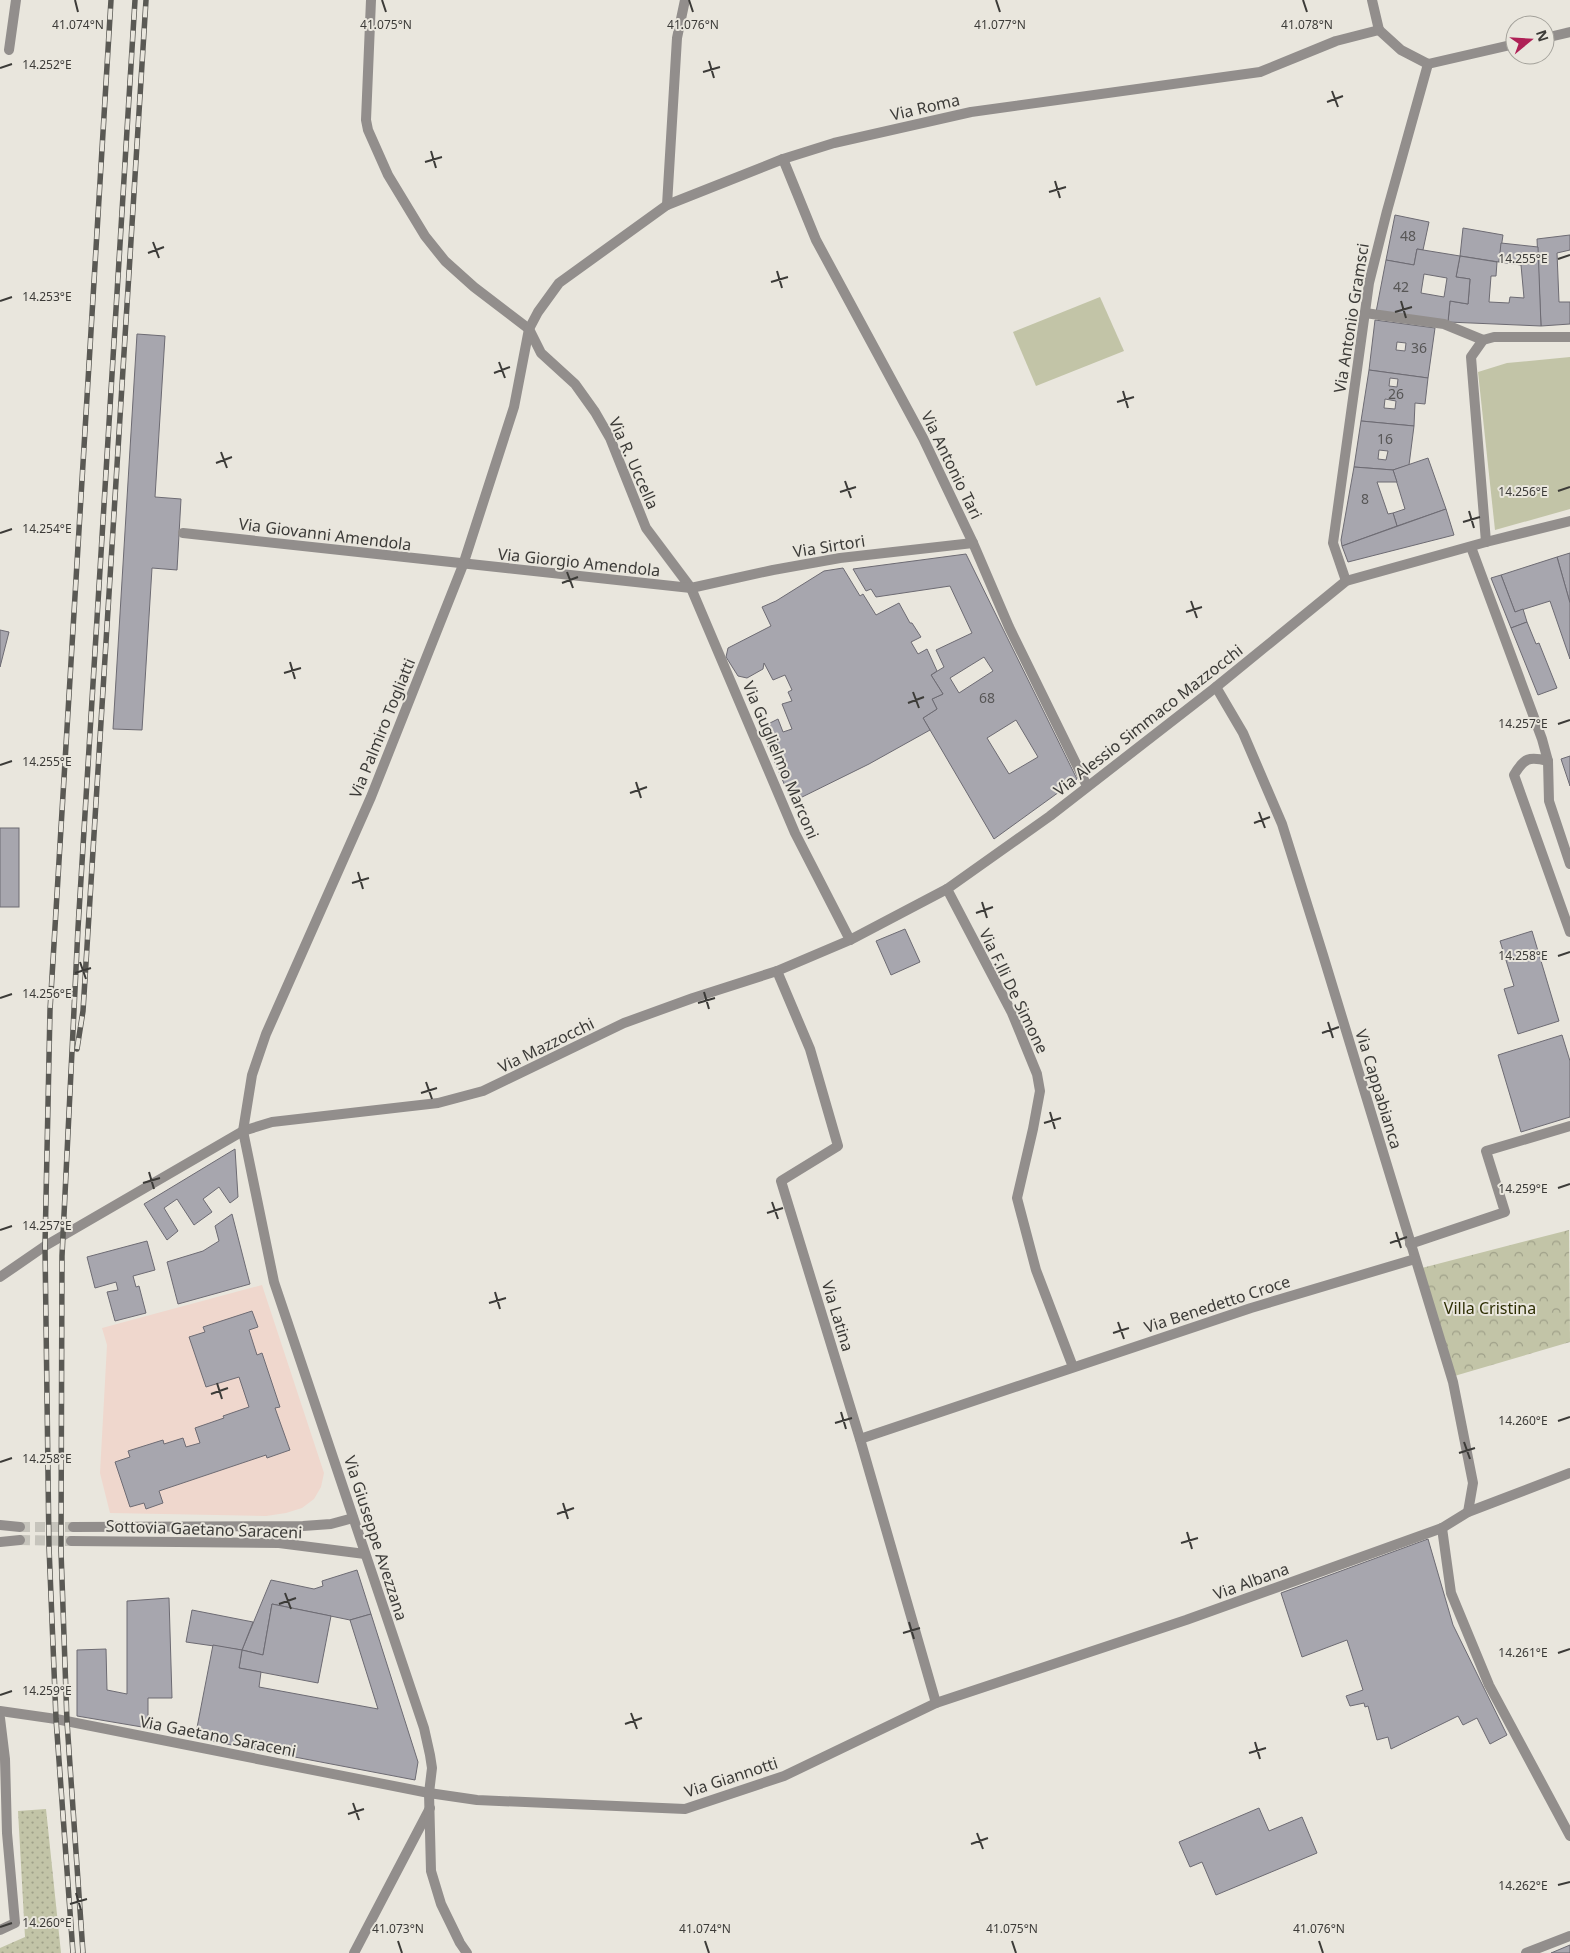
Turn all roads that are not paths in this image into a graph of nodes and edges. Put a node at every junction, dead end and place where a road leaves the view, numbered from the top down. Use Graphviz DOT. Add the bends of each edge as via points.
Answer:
graph roads {
  1 [pos="16,0"];
  2 [pos="371,0"];
  3 [pos="685,0"];
  4 [pos="1372,0"];
  5 [pos="1379,30"];
  6 [pos="1570,32"];
  7 [pos="1555,36"];
  8 [pos="1505,46"];
  9 [pos="9,50"];
  10 [pos="1428,64"];
  11 [pos="783,159"];
  12 [pos="667,205"];
  13 [pos="1365,313"];
  14 [pos="529,329"];
  15 [pos="1570,337"];
  16 [pos="1483,340"];
  17 [pos="1570,521"];
  18 [pos="183,533"];
  19 [pos="1486,542"];
  20 [pos="972,543"];
  21 [pos="1471,547"];
  22 [pos="463,565"];
  23 [pos="1346,581"];
  24 [pos="691,588"];
  25 [pos="1216,687"];
  26 [pos="1548,761"];
  27 [pos="1087,786"];
  28 [pos="1570,864"];
  29 [pos="948,889"];
  30 [pos="1570,932"];
  31 [pos="850,940"];
  32 [pos="777,971"];
  33 [pos="1570,1126"];
  34 [pos="243,1131"];
  35 [pos="1410,1244"];
  36 [pos="1415,1259"];
  37 [pos="0,1277"];
  38 [pos="1073,1367"];
  39 [pos="860,1439"];
  40 [pos="1570,1473"];
  41 [pos="1468,1512"];
  42 [pos="353,1518"];
  43 [pos="0,1525"];
  44 [pos="20,1527"];
  45 [pos="74,1527"];
  46 [pos="1442,1528"];
  47 [pos="20,1540"];
  48 [pos="71,1541"];
  49 [pos="0,1542"];
  50 [pos="365,1554"];
  51 [pos="936,1703"];
  52 [pos="0,1711"];
  53 [pos="0,1718"];
  54 [pos="429,1793"];
  55 [pos="430,1808"];
  56 [pos="1570,1836"];
  57 [pos="0,1930"];
  58 [pos="1570,1936"];
  59 [pos="354,1953"];
  60 [pos="467,1953"];
  61 [pos="1526,1953"];
  1 -- 9 [label="street"];
  2 -- 14 [label="street" via="366,120 388,175 425,236 445,261"];
  3 -- 12 [label="street" via="677,38"];
  4 -- 5 [label="street"];
  5 -- 10 [label="street" via="1400,50"];
  5 -- 11 [label="street, Via Roma" via="1336,41 1260,72 971,112 834,143"];
  6 -- 7 [label="street"];
  8 -- 10 [label="street"];
  10 -- 13 [label="street, Via Antonio Gramsci" via="1386,211"];
  11 -- 12 [label="street, Via Roma"];
  11 -- 20 [label="street, Via Antonio Tari" via="816,240 914,420"];
  12 -- 14 [label="street, Via Roma" via="559,283"];
  13 -- 16 [label="street" via="1444,324"];
  13 -- 23 [label="street, Via Antonio Gramsci" via="1333,543"];
  14 -- 22 [label="street, Via Palmiro Togliatti" via="514,407"];
  14 -- 24 [label="street, Via R. Uccella" via="540,353 575,384 595,412 610,438 646,528"];
  15 -- 16 [label="street" via="1494,337"];
  16 -- 19 [label="street" via="1471,357"];
  17 -- 19 [label="street, Via Alessio Simmaco Mazzocchi"];
  18 -- 22 [label="street, Via Giovanni Amendola"];
  19 -- 21 [label="street, Via Alessio Simmaco Mazzocchi"];
  20 -- 24 [label="street, Via Sirtori" via="840,558"];
  20 -- 27 [label="street, Via Antonio Tari"];
  21 -- 23 [label="street, Via Alessio Simmaco Mazzocchi"];
  21 -- 26 [label="street"];
  22 -- 24 [label="street, Via Giorgio Amendola"];
  22 -- 34 [label="street, Via Palmiro Togliatti" via="371,796 266,1034 252,1075"];
  23 -- 25 [label="street, Via Alessio Simmaco Mazzocchi"];
  24 -- 31 [label="street, Via Guglielmo Marconi" via="795,833"];
  25 -- 27 [label="street, Via Alessio Simmaco Mazzocchi"];
  25 -- 35 [label="street, Via Cappabianca" via="1243,733 1282,824"];
  26 -- 28 [label="street" via="1550,801"];
  26 -- 30 [label="street" via="1534,758 1522,762 1514,775"];
  27 -- 29 [label="street, Via Alessio Simmaco Mazzocchi"];
  29 -- 31 [label="street, Via Alessio Simmaco Mazzocchi"];
  29 -- 38 [label="street, Via F.lli De Simone" via="1012,1013 1037,1074 1040,1091 1034,1129 1017,1198 1036,1270"];
  31 -- 32 [label="street, Via Mazzocchi"];
  32 -- 34 [label="street, Via Mazzocchi" via="624,1023 483,1092 438,1103 272,1122"];
  32 -- 39 [label="street, Via Latina" via="810,1049 838,1146 781,1181"];
  33 -- 35 [label="street" via="1486,1151 1505,1212"];
  34 -- 37 [label="street, Via Mazzocchi" via="46,1246"];
  34 -- 42 [label="street, Via Giuseppe Avezzana" via="274,1282"];
  35 -- 36 [label="street, Via Cappabianca"];
  36 -- 38 [label="street, Via Benedetto Croce" via="1251,1308"];
  36 -- 41 [label="street, Via Cappabianca" via="1453,1382 1473,1483"];
  38 -- 39 [label="street, Via Benedetto Croce"];
  39 -- 51 [label="street, Via Latina"];
  40 -- 41 [label="street, Via Albana"];
  41 -- 46 [label="street, Via Albana"];
  42 -- 45 [label="street, Sottovia Gaetano Saraceni" via="331,1524 302,1526"];
  42 -- 50 [label="street, Via Giuseppe Avezzana"];
  43 -- 44 [label="street"];
  46 -- 51 [label="street, Via Albana" via="1186,1620"];
  46 -- 56 [label="street" via="1451,1593 1489,1685"];
  47 -- 49 [label="street"];
  48 -- 50 [label="street, Sottovia Gaetano Saraceni" via="279,1543"];
  50 -- 54 [label="street, Via Giuseppe Avezzana" via="424,1728 431,1762"];
  51 -- 54 [label="street, Via Giannotti" via="784,1776 685,1809 476,1800"];
  52 -- 54 [label="street, Via Gaetano Saraceni"];
  53 -- 57 [label="street" via="15,1923"];
  54 -- 55 [label="street, Via Giuseppe Avezzana"];
  55 -- 59 [label="street"];
  55 -- 60 [label="street, Via Giuseppe Avezzana" via="431,1871 441,1904"];
  58 -- 61 [label="street"];
}
